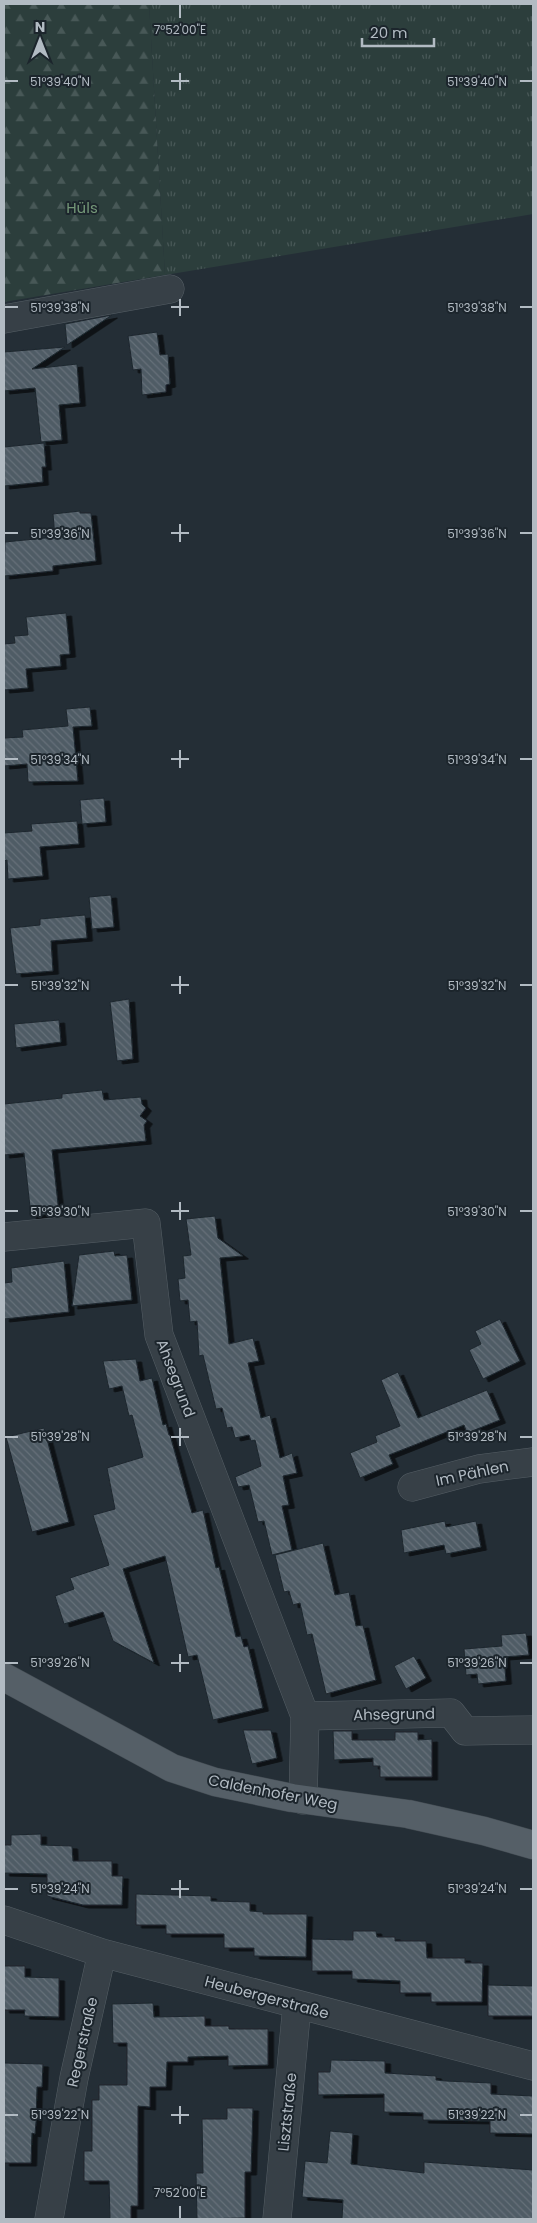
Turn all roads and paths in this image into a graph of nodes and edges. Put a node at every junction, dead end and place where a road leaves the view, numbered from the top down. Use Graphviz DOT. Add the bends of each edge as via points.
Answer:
graph roads {
  1 [pos="170,289"];
  2 [pos="4,319"];
  3 [pos="4,1237"];
  4 [pos="533,1462"];
  5 [pos="412,1487"];
  6 [pos="4,1677"];
  7 [pos="305,1716"];
  8 [pos="533,1730"];
  9 [pos="304,1800"];
  10 [pos="533,1845"];
  11 [pos="4,1920"];
  12 [pos="102,1953"];
  13 [pos="297,2005"];
  14 [pos="533,2066"];
  15 [pos="50,2219"];
  16 [pos="277,2219"];
  1 -- 2 [label="street"];
  3 -- 7 [label="street, Ahsegrund" via="146,1223 159,1335"];
  4 -- 5 [label="street, Im Pählen" via="479,1469"];
  6 -- 9 [label="main road, Caldenhofer Weg" via="172,1768 215,1782"];
  7 -- 8 [label="street, Ahsegrund" via="451,1713 465,1731"];
  7 -- 9 [label="street, Ahsegrund"];
  9 -- 10 [label="main road, Caldenhofer Weg" via="408,1814"];
  11 -- 12 [label="street, Heubergerstraße"];
  12 -- 13 [label="street, Heubergerstraße"];
  12 -- 15 [label="street, Regerstraße" via="74,2078"];
  13 -- 14 [label="street, Heubergerstraße"];
  13 -- 16 [label="street, Lisztstraße"];
}
